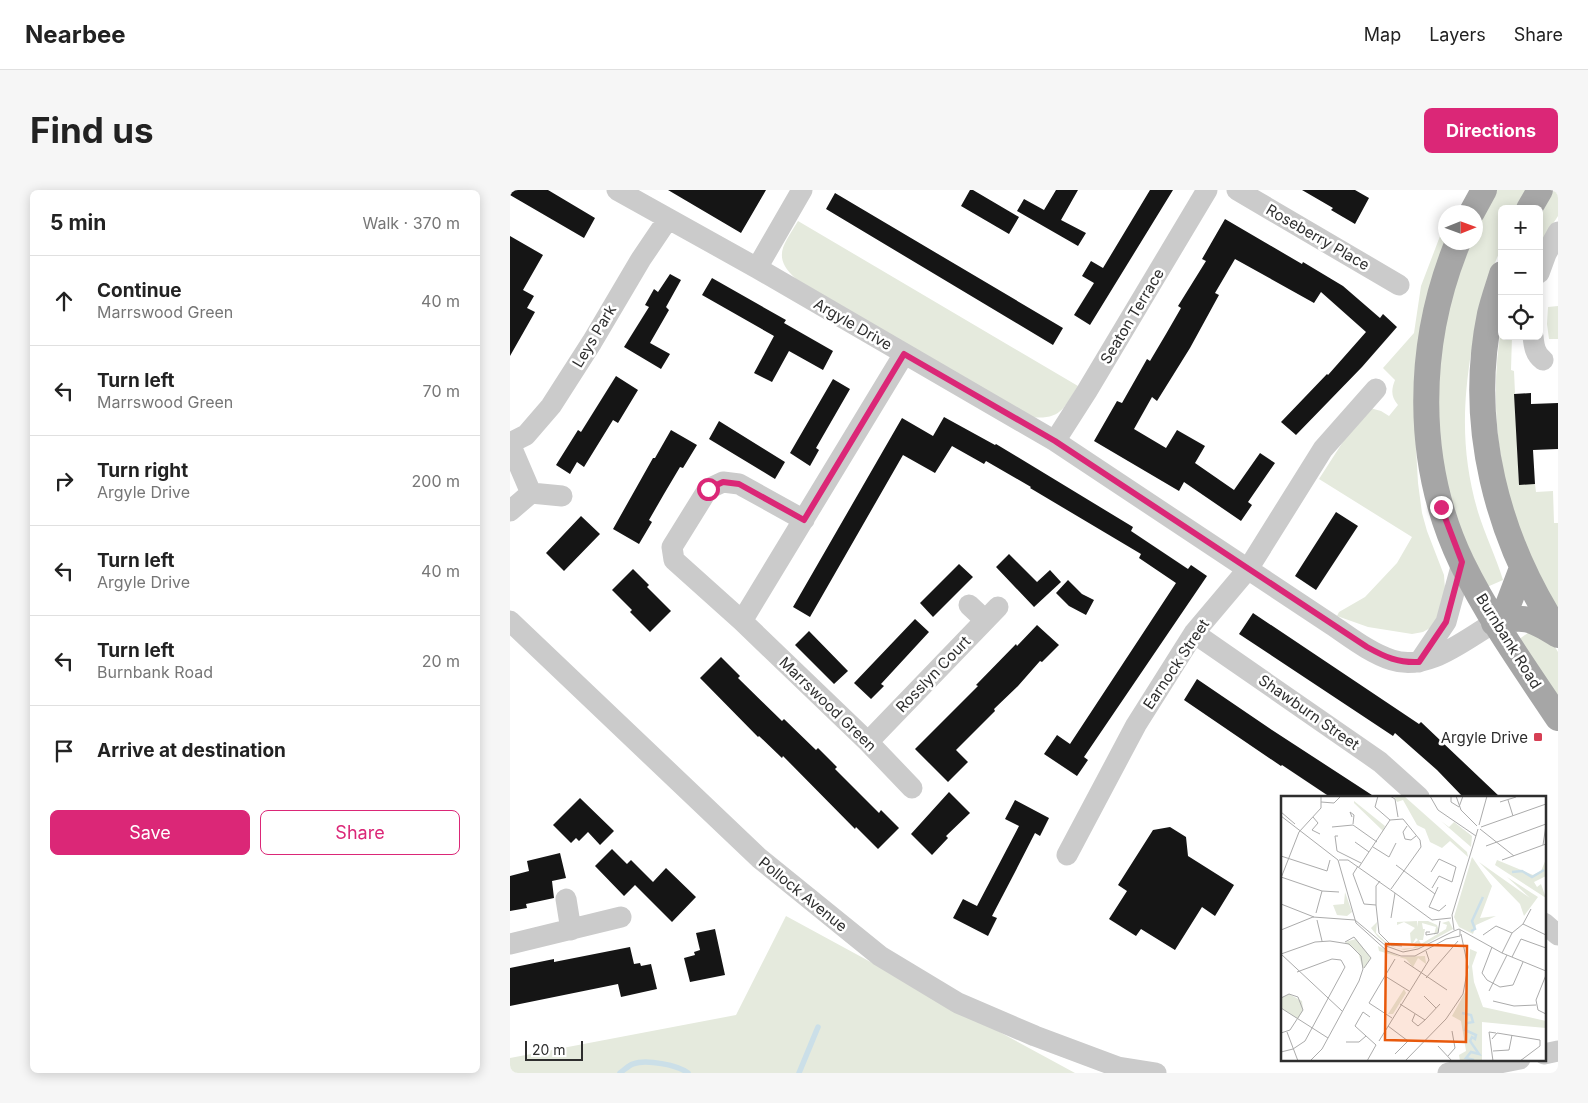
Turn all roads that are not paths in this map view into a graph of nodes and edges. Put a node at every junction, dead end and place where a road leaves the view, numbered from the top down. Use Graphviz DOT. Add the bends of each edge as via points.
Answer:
graph roads {
  1 [pos="617,190"];
  2 [pos="802,190"];
  3 [pos="1207,190"];
  4 [pos="1237,190"];
  5 [pos="1484,190"];
  6 [pos="1540,190"];
  7 [pos="1476,205"];
  8 [pos="1531,205"];
  9 [pos="668,219"];
  10 [pos="1558,232"];
  11 [pos="1455,250"];
  12 [pos="1543,262"];
  13 [pos="757,268"];
  14 [pos="1400,285"];
  15 [pos="1498,287"];
  16 [pos="1533,340"];
  17 [pos="904,354"];
  18 [pos="1543,360"];
  19 [pos="1376,389"];
  20 [pos="1055,441"];
  21 [pos="510,444"];
  22 [pos="531,493"];
  23 [pos="562,496"];
  24 [pos="510,511"];
  25 [pos="804,520"];
  26 [pos="1462,562"];
  27 [pos="1522,568"];
  28 [pos="1248,569"];
  29 [pos="969,605"];
  30 [pos="510,621"];
  31 [pos="742,621"];
  32 [pos="1494,623"];
  33 [pos="1194,633"];
  34 [pos="1558,634"];
  35 [pos="1419,662"];
  36 [pos="1558,718"];
  37 [pos="868,742"];
  38 [pos="912,788"];
  39 [pos="1418,796"];
  40 [pos="1067,855"];
  41 [pos="566,900"];
  42 [pos="620,917"];
  43 [pos="1546,925"];
  44 [pos="571,930"];
  45 [pos="1558,935"];
  46 [pos="510,944"];
  47 [pos="1515,1060"];
  48 [pos="1156,1073"];
  49 [pos="1448,1073"];
  1 -- 9 [label="street, Argyle Drive"];
  2 -- 13 [label="street"];
  3 -- 20 [label="street, Seaton Terrace"];
  4 -- 14 [label="street, Roseberry Place"];
  5 -- 7 [label="main road"];
  6 -- 8 [label="main road"];
  9 -- 13 [label="street, Argyle Drive"];
  9 -- 21 [label="street, Leys Park" via="551,406 526,435"];
  10 -- 12 [label="street"];
  11 -- 26 [label="main road, Burnbank Road" via="1433,320 1428,352 1426,412 1432,469 1441,507"];
  13 -- 17 [label="street, Argyle Drive"];
  15 -- 27 [label="main road" via="1485,347 1483,422 1495,494 1508,537"];
  16 -- 18 [label="street" via="1534,348"];
  17 -- 20 [label="street, Argyle Drive"];
  17 -- 25 [label="street"];
  19 -- 28 [label="street, Earnock Street" via="1324,449"];
  20 -- 28 [label="street, Argyle Drive"];
  21 -- 22 [label="street"];
  22 -- 23 [label="street"];
  22 -- 24 [label="street"];
  25 -- 31 [label="street"];
  25 -- 31 [label="street, Marrswood Green" via="739,484 723,482 708,489 672,547 674,560"];
  26 -- 32 [label="main road, Burnbank Road"];
  26 -- 35 [label="street" via="1446,622"];
  27 -- 32 [label="main road" via="1508,605"];
  27 -- 34 [label="main road"];
  28 -- 33 [label="street, Earnock Street"];
  28 -- 35 [label="street, Argyle Drive" via="1367,647 1391,660"];
  29 -- 37 [label="street, Rosslyn Court" via="991,613"];
  30 -- 48 [label="street, Pollock Avenue" via="759,858 880,956 958,1003 1035,1036 1118,1067"];
  31 -- 37 [label="street, Marrswood Green"];
  32 -- 34 [label="main road" via="1512,617 1527,619"];
  32 -- 35 [label="street, Argyle Drive" via="1440,654"];
  32 -- 36 [label="main road, Burnbank Road"];
  33 -- 39 [label="street, Shawburn Street" via="1380,762"];
  33 -- 40 [label="street, Earnock Street" via="1136,725"];
  37 -- 38 [label="street, Marrswood Green"];
  41 -- 44 [label="street"];
  42 -- 44 [label="street"];
  43 -- 45 [label="street"];
  44 -- 46 [label="street"];
  47 -- 49 [label="street"];
}
